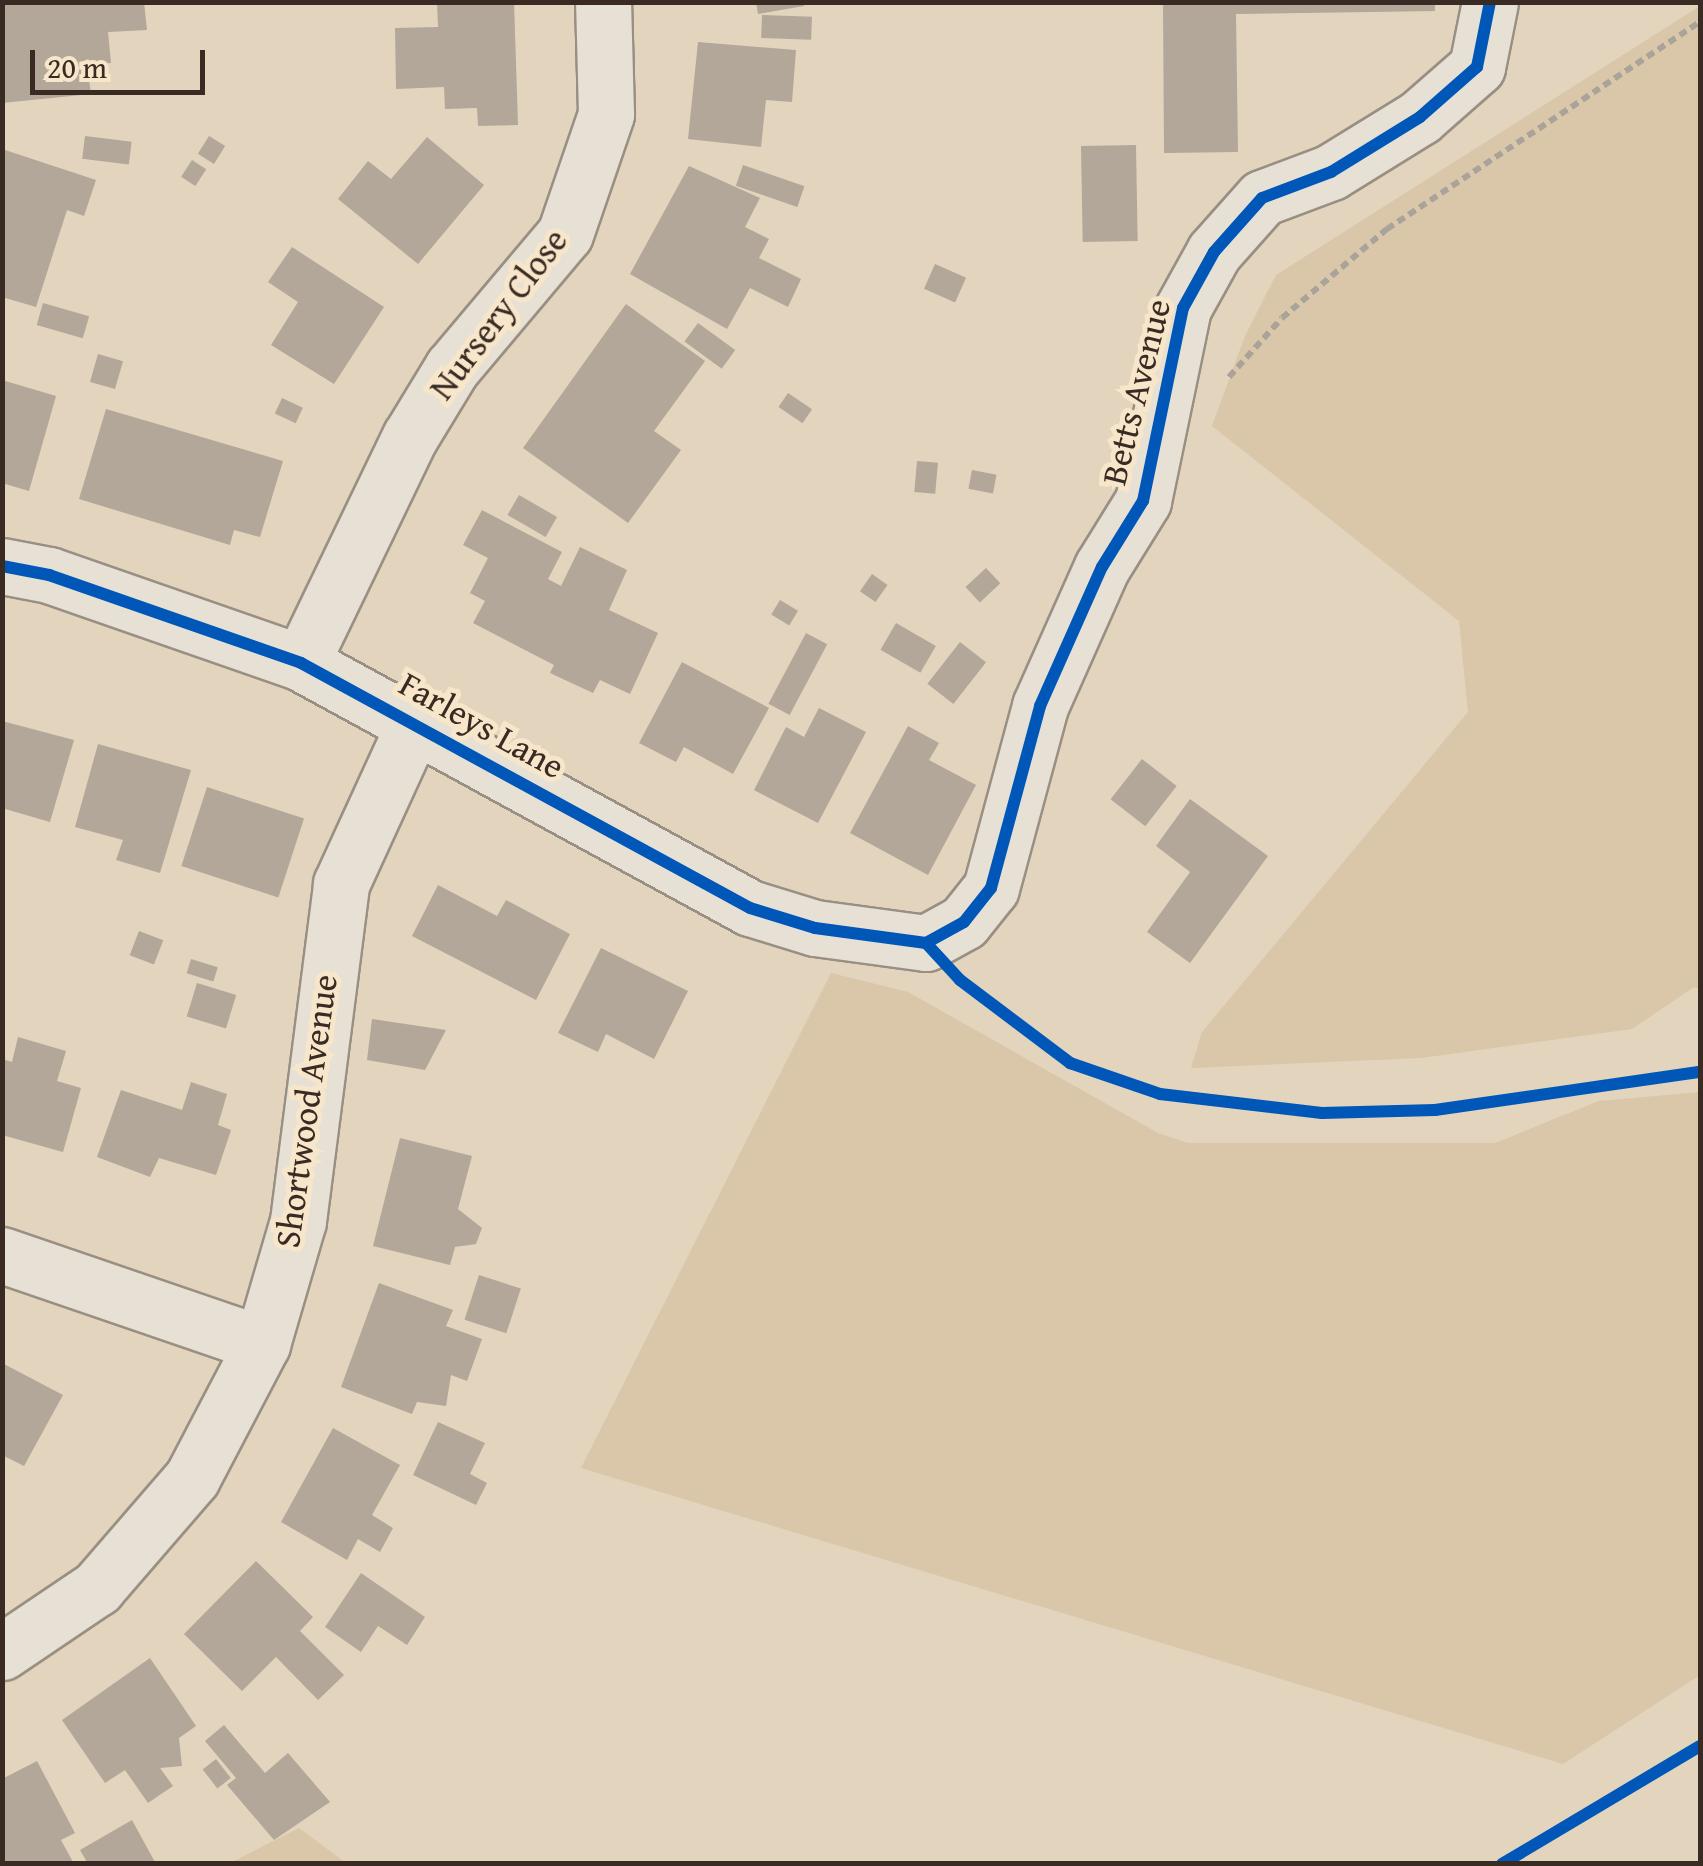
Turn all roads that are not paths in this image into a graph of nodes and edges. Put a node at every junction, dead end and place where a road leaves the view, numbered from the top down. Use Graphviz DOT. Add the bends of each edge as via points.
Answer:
graph roads {
  1 [pos="602,2"];
  2 [pos="1490,2"];
  3 [pos="2,566"];
  4 [pos="301,662"];
  5 [pos="415,722"];
  6 [pos="926,942"];
  7 [pos="2,1256"];
  8 [pos="262,1344"];
  9 [pos="2,1652"];
  1 -- 4 [label="street, Nursery Close" via="606,114 565,234 452,368 410,436"];
  2 -- 6 [label="street, Betts Avenue" via="1477,67 1420,116 1331,172 1262,198 1214,252 1183,308 1143,501 1102,567 1040,706 990,888 964,922"];
  3 -- 4 [label="street, Farleys Lane" via="50,575"];
  4 -- 5 [label="street, Farleys Lane"];
  5 -- 6 [label="street, Farleys Lane" via="750,908 815,928"];
  5 -- 8 [label="street, Shortwood Avenue" via="341,884 298,1221"];
  7 -- 8 [label="street"];
  8 -- 9 [label="street, Shortwood Avenue" via="192,1478 97,1588"];
}
